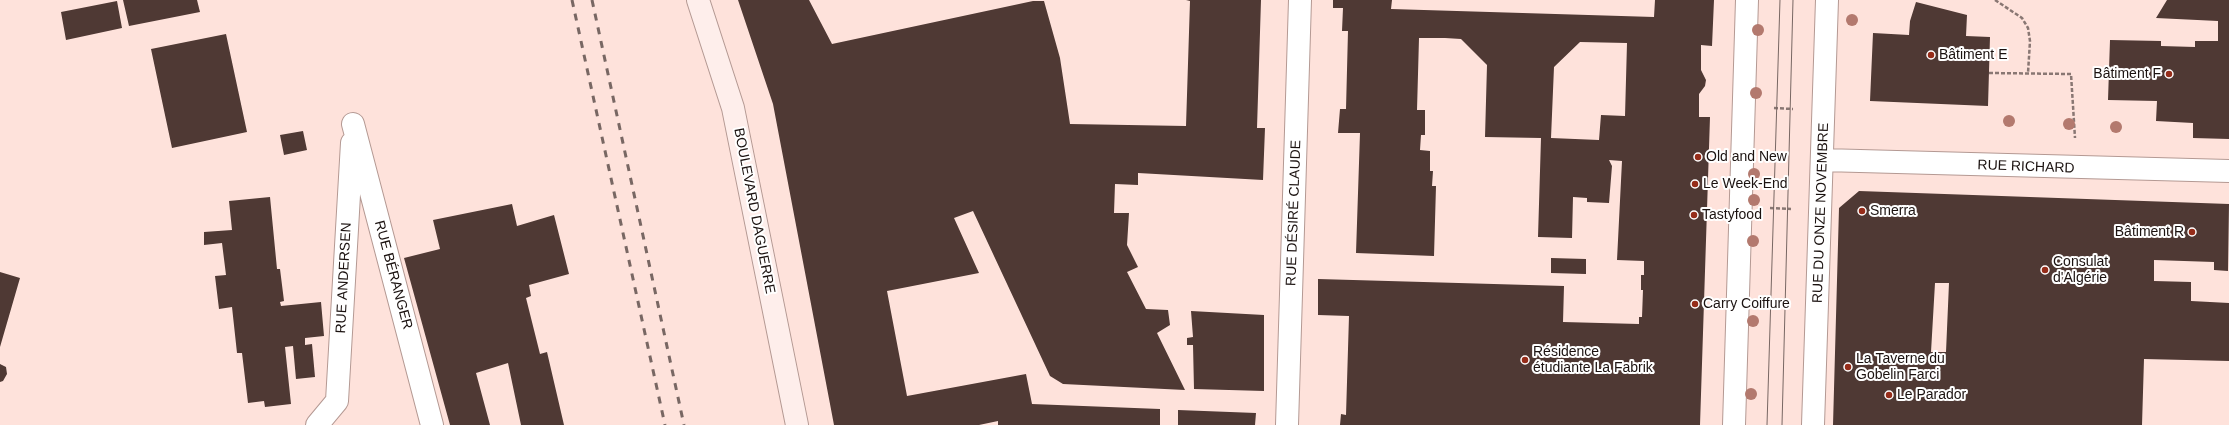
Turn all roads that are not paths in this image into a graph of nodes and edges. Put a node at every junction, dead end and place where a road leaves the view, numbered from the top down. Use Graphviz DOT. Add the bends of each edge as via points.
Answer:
graph roads {
  1 [pos="698,0"];
  2 [pos="1300,0"];
  3 [pos="1747,0"];
  4 [pos="1827,0"];
  5 [pos="353,124"];
  6 [pos="1823,160"];
  7 [pos="2229,171"];
  8 [pos="317,425"];
  9 [pos="432,425"];
  10 [pos="797,425"];
  11 [pos="1287,425"];
  12 [pos="1734,425"];
  13 [pos="1813,425"];
  1 -- 10 [label="main road, BOULEVARD DAGUERRE" via="733,108"];
  2 -- 11 [label="street, RUE DÉSIRÉ CLAUDE"];
  3 -- 12 [label="street"];
  4 -- 6 [label="street, RUE DU ONZE NOVEMBRE"];
  5 -- 8 [label="street, RUE ANDERSEN" via="337,401"];
  5 -- 9 [label="street, RUE BÉRANGER"];
  6 -- 7 [label="street, RUE RICHARD"];
  6 -- 13 [label="street, RUE DU ONZE NOVEMBRE"];
}
